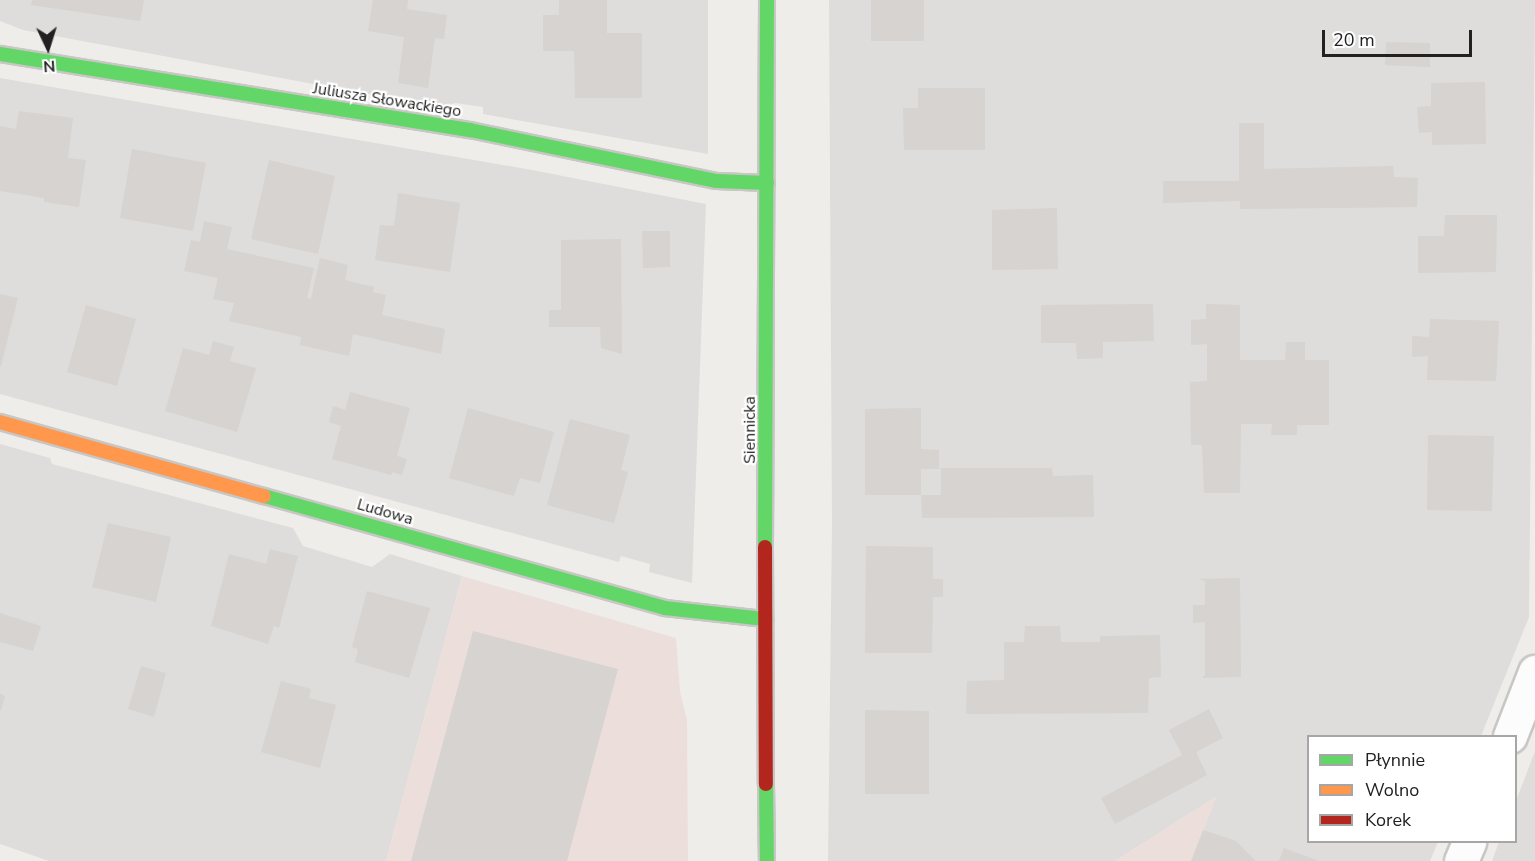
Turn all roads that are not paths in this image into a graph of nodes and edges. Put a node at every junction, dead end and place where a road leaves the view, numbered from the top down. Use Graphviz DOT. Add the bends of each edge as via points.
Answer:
graph roads {
  1 [pos="766,0"];
  2 [pos="0,54"];
  3 [pos="767,183"];
  4 [pos="0,422"];
  5 [pos="765,619"];
  6 [pos="1535,672"];
  7 [pos="1510,735"];
  8 [pos="1469,843"];
  9 [pos="767,861"];
  10 [pos="1461,861"];
  1 -- 3 [label="street, Siennicka"];
  2 -- 3 [label="street, Juliusza Słowackiego" via="470,130 717,181"];
  3 -- 5 [label="street, Siennicka"];
  4 -- 5 [label="street, Ludowa" via="665,608"];
  5 -- 9 [label="street, Siennicka"];
  6 -- 7 [label="street"];
  8 -- 10 [label="street"];
}
